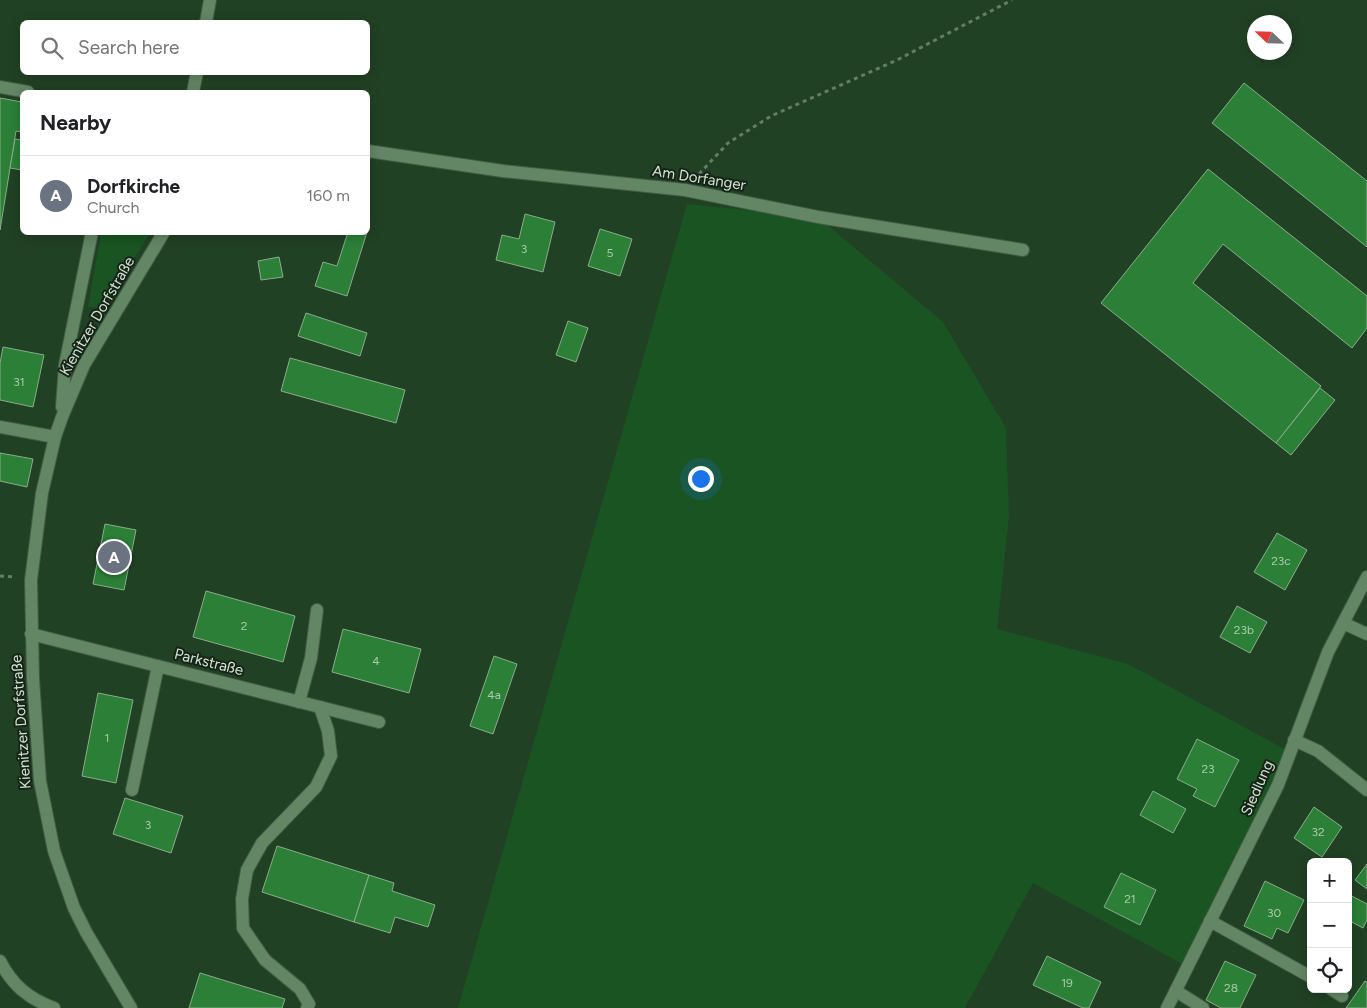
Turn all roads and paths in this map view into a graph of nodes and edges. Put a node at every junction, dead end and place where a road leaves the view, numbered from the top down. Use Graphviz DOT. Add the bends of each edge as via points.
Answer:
graph roads {
  1 [pos="210,0"];
  2 [pos="1012,0"];
  3 [pos="206,20"];
  4 [pos="196,75"];
  5 [pos="0,87"];
  6 [pos="194,90"];
  7 [pos="20,91"];
  8 [pos="370,151"];
  9 [pos="685,190"];
  10 [pos="91,235"];
  11 [pos="162,235"];
  12 [pos="1023,250"];
  13 [pos="62,417"];
  14 [pos="0,427"];
  15 [pos="55,437"];
  16 [pos="1367,577"];
  17 [pos="316,610"];
  18 [pos="1343,623"];
  19 [pos="31,634"];
  20 [pos="1367,634"];
  21 [pos="158,666"];
  22 [pos="299,702"];
  23 [pos="320,707"];
  24 [pos="379,722"];
  25 [pos="1294,740"];
  26 [pos="132,790"];
  27 [pos="1367,790"];
  28 [pos="1210,921"];
  29 [pos="0,961"];
  30 [pos="1307,975"];
  31 [pos="1176,991"];
  32 [pos="1337,993"];
  33 [pos="1342,996"];
  34 [pos="54,1008"];
  35 [pos="131,1008"];
  36 [pos="307,1008"];
  37 [pos="1167,1008"];
  38 [pos="1204,1008"];
  1 -- 3 [label="street"];
  2 -- 9 [label="path" via="897,60 771,116 728,143"];
  4 -- 6 [label="street"];
  5 -- 7 [label="street"];
  8 -- 9 [label="street, Am Dorfanger" via="503,171"];
  9 -- 12 [label="street, Am Dorfanger" via="818,217"];
  10 -- 13 [label="street, Kienitzer Dorfstraße" via="65,365"];
  11 -- 13 [label="street, Kienitzer Dorfstraße" via="84,365"];
  13 -- 15 [label="street, Kienitzer Dorfstraße"];
  14 -- 15 [label="street"];
  15 -- 19 [label="street, Kienitzer Dorfstraße" via="35,536"];
  16 -- 18 [label="street, Siedlung"];
  17 -- 22 [label="street" via="311,658"];
  18 -- 20 [label="street"];
  18 -- 25 [label="street, Siedlung" via="1328,652"];
  19 -- 21 [label="street, Parkstraße"];
  19 -- 35 [label="street, Kienitzer Dorfstraße" via="40,781 54,852 74,908"];
  21 -- 22 [label="street, Parkstraße"];
  21 -- 26 [label="street"];
  22 -- 23 [label="street, Parkstraße"];
  23 -- 24 [label="street, Parkstraße"];
  23 -- 36 [label="street" via="328,731 331,756 316,787 262,843 247,870 242,899 243,928 265,960 300,989 309,1004"];
  25 -- 27 [label="street" via="1318,751"];
  25 -- 28 [label="street, Siedlung" via="1278,784"];
  28 -- 30 [label="street"];
  28 -- 31 [label="street, Siedlung"];
  29 -- 34 [label="street" via="15,985 28,996"];
  31 -- 37 [label="street, Siedlung"];
  31 -- 38 [label="street"];
  32 -- 33 [label="street"];
}
